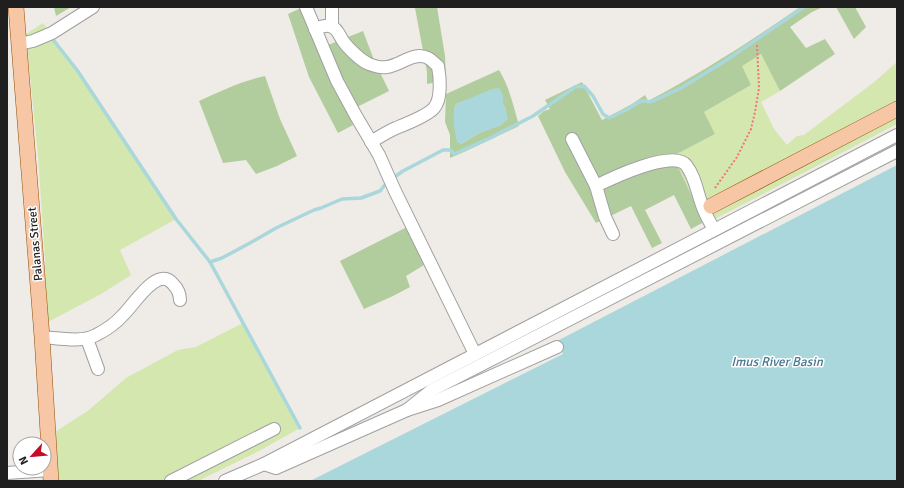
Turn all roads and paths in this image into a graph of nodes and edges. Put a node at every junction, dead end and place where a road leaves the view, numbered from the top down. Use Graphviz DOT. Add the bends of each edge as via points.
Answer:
graph roads {
  1 [pos="16,7"];
  2 [pos="93,7"];
  3 [pos="306,7"];
  4 [pos="332,7"];
  5 [pos="332,26"];
  6 [pos="315,29"];
  7 [pos="19,44"];
  8 [pos="757,45"];
  9 [pos="897,109"];
  10 [pos="897,135"];
  11 [pos="572,139"];
  12 [pos="371,142"];
  13 [pos="897,151"];
  14 [pos="596,186"];
  15 [pos="714,189"];
  16 [pos="711,206"];
  17 [pos="714,230"];
  18 [pos="613,234"];
  19 [pos="180,300"];
  20 [pos="42,337"];
  21 [pos="87,339"];
  22 [pos="556,347"];
  23 [pos="475,354"];
  24 [pos="98,369"];
  25 [pos="407,410"];
  26 [pos="274,429"];
  27 [pos="48,436"];
  28 [pos="264,464"];
  29 [pos="170,481"];
  30 [pos="225,481"];
  1 -- 7 [label="main road, Palanas Street"];
  2 -- 7 [label="street" via="52,33"];
  3 -- 6 [label="street"];
  4 -- 5 [label="street"];
  5 -- 6 [label="street"];
  5 -- 12 [label="street" via="344,43 367,63 388,67 420,56 429,58 438,66 439,94 433,110"];
  6 -- 12 [label="street" via="337,82"];
  7 -- 20 [label="main road, Palanas Street"];
  8 -- 15 [label="path" via="758,88 756,112 751,129 737,157"];
  9 -- 16 [label="main road"];
  10 -- 17 [label="street"];
  11 -- 14 [label="street"];
  12 -- 23 [label="street"];
  13 -- 25 [label="street" via="432,390"];
  14 -- 17 [label="street" via="637,168 657,162 678,160 685,164 693,176 702,206"];
  14 -- 18 [label="street"];
  17 -- 23 [label="street"];
  19 -- 21 [label="street" via="180,294 171,280 164,278 156,281 124,315 105,330"];
  20 -- 21 [label="street"];
  20 -- 27 [label="main road, Palanas Street"];
  21 -- 24 [label="street"];
  22 -- 25 [label="street" via="438,400"];
  23 -- 28 [label="street"];
  25 -- 28 [label="street" via="276,468"];
  26 -- 29 [label="street"];
  28 -- 30 [label="street"];
}
